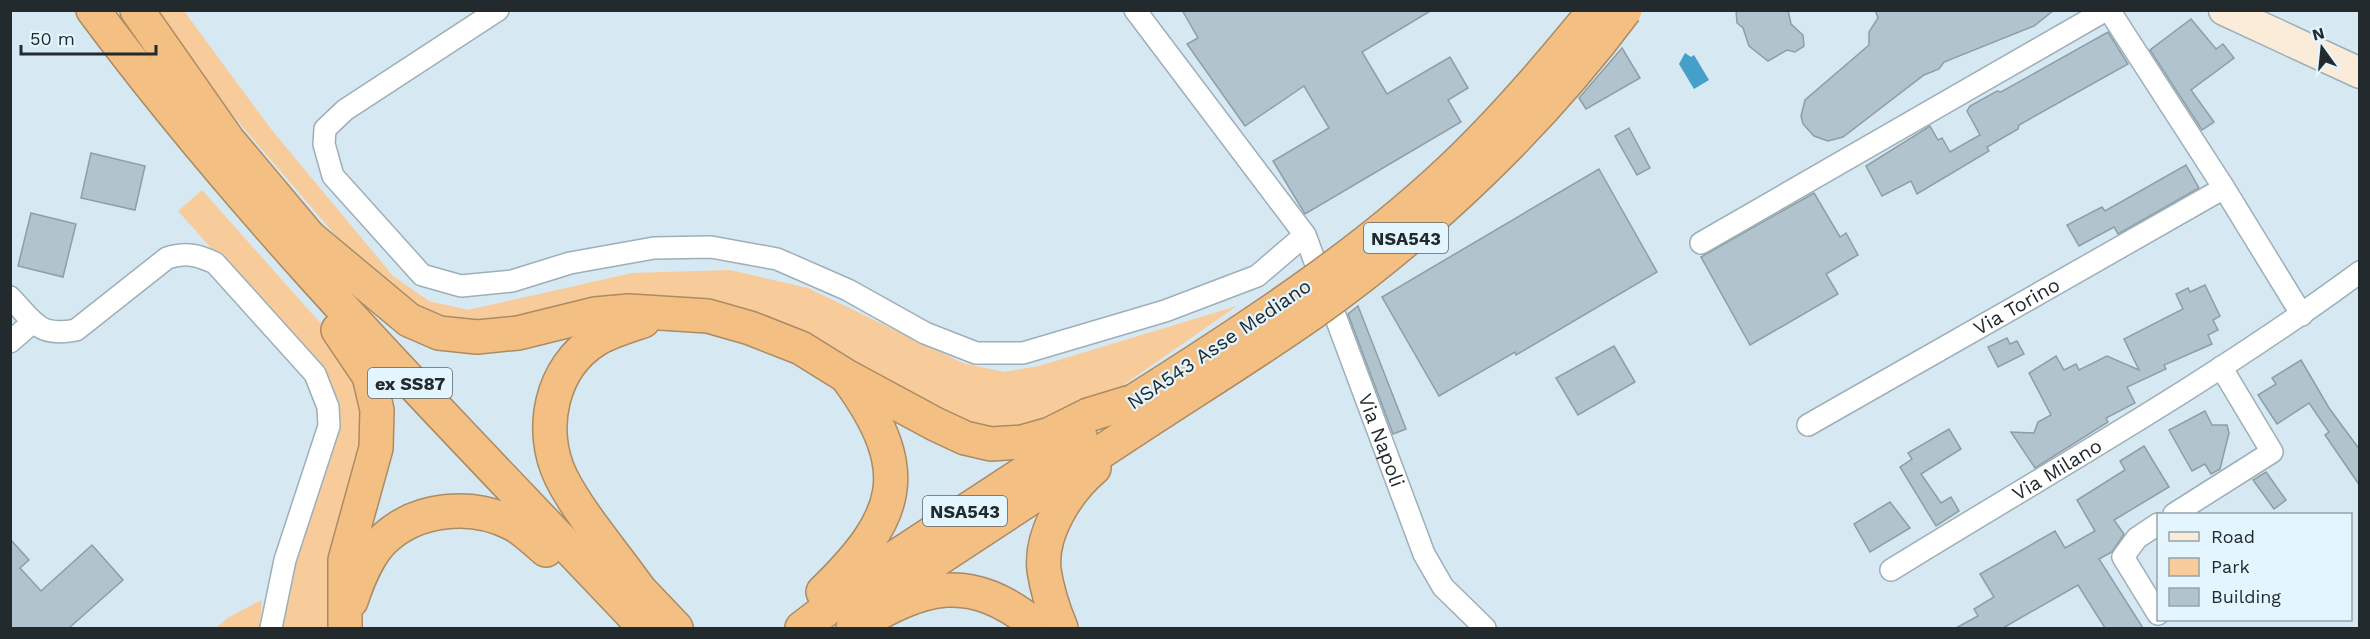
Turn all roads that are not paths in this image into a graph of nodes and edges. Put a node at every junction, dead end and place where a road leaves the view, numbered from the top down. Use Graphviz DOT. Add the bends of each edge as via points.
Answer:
graph roads {
  1 [pos="82,10"];
  2 [pos="93,10"];
  3 [pos="137,10"];
  4 [pos="498,10"];
  5 [pos="1135,10"];
  6 [pos="1595,10"];
  7 [pos="1625,10"];
  8 [pos="2107,10"];
  9 [pos="2224,10"];
  10 [pos="130,59"];
  11 [pos="2360,73"];
  12 [pos="217,146"];
  13 [pos="2224,188"];
  14 [pos="308,235"];
  15 [pos="1305,235"];
  16 [pos="1701,243"];
  17 [pos="2360,272"];
  18 [pos="10,297"];
  19 [pos="668,313"];
  20 [pos="2302,315"];
  21 [pos="33,322"];
  22 [pos="10,342"];
  23 [pos="2221,367"];
  24 [pos="846,376"];
  25 [pos="1141,411"];
  26 [pos="1808,425"];
  27 [pos="2176,513"];
  28 [pos="2157,525"];
  29 [pos="1891,570"];
  30 [pos="631,597"];
  31 [pos="2157,612"];
  32 [pos="344,624"];
  33 [pos="272,628"];
  34 [pos="645,628"];
  35 [pos="676,628"];
  36 [pos="786,628"];
  37 [pos="802,628"];
  38 [pos="837,628"];
  39 [pos="853,628"];
  40 [pos="1039,628"];
  41 [pos="1061,628"];
  42 [pos="1485,628"];
  1 -- 10 [label="highway"];
  2 -- 10 [label="highway, ex SS87"];
  3 -- 12 [label="highway"];
  4 -- 15 [label="street" via="345,110 325,129 324,144 333,176 422,275 460,286 512,281 570,263 654,248 711,247 777,259 848,290 925,333 976,353 1023,353 1165,311 1257,276"];
  5 -- 15 [label="street, Via Napoli"];
  6 -- 25 [label="highway, NSA543 Asse Mediano / NSA543, bridge" via="1530,88 1463,158 1384,226"];
  7 -- 25 [label="highway, NSA543 Asse Mediano / NSA543, bridge" via="1547,104 1478,177 1313,312"];
  8 -- 13 [label="street"];
  8 -- 16 [label="street"];
  9 -- 11 [label="street"];
  10 -- 12 [label="highway, ex SS87"];
  12 -- 14 [label="highway, ex SS87"];
  12 -- 30 [label="highway, ex SS87" via="365,335"];
  12 -- 32 [label="highway" via="253,225 351,345 369,376 377,410 376,447 345,560"];
  13 -- 20 [label="street"];
  13 -- 26 [label="street, Via Torino"];
  14 -- 19 [label="highway" via="409,320 439,333 477,337 518,333 595,314"];
  14 -- 30 [label="highway, ex SS87"];
  15 -- 42 [label="street, Via Napoli" via="1424,554 1443,587"];
  17 -- 20 [label="street, Via Milano"];
  18 -- 21 [label="street"];
  19 -- 24 [label="highway" via="708,316 750,328 801,348"];
  19 -- 30 [label="highway" via="595,340 570,364 550,403 549,433 561,476"];
  20 -- 23 [label="street, Via Milano"];
  21 -- 22 [label="street"];
  21 -- 33 [label="street" via="41,330 76,330 167,258 199,255 215,263 315,374 328,407 329,426 285,560"];
  23 -- 27 [label="street" via="2272,452"];
  23 -- 29 [label="street, Via Milano"];
  24 -- 25 [label="highway" via="935,424 965,438 991,444 1050,434 1088,415"];
  24 -- 36 [label="highway" via="873,413 887,446 892,484 880,525 857,556"];
  25 -- 37 [label="highway, NSA543 Asse Mediano / NSA543" via="894,558"];
  25 -- 38 [label="highway, NSA543 Asse Mediano / NSA543"];
  25 -- 41 [label="highway" via="1064,502 1049,532 1044,567 1051,604"];
  28 -- 31 [label="street" via="2137,538 2123,557"];
  30 -- 32 [label="highway" via="578,576 515,524 479,511 443,511 407,522 383,540 360,573"];
  30 -- 34 [label="highway"];
  30 -- 35 [label="highway, ex SS87"];
  39 -- 40 [label="highway" via="916,594 949,589 981,592"];
}
